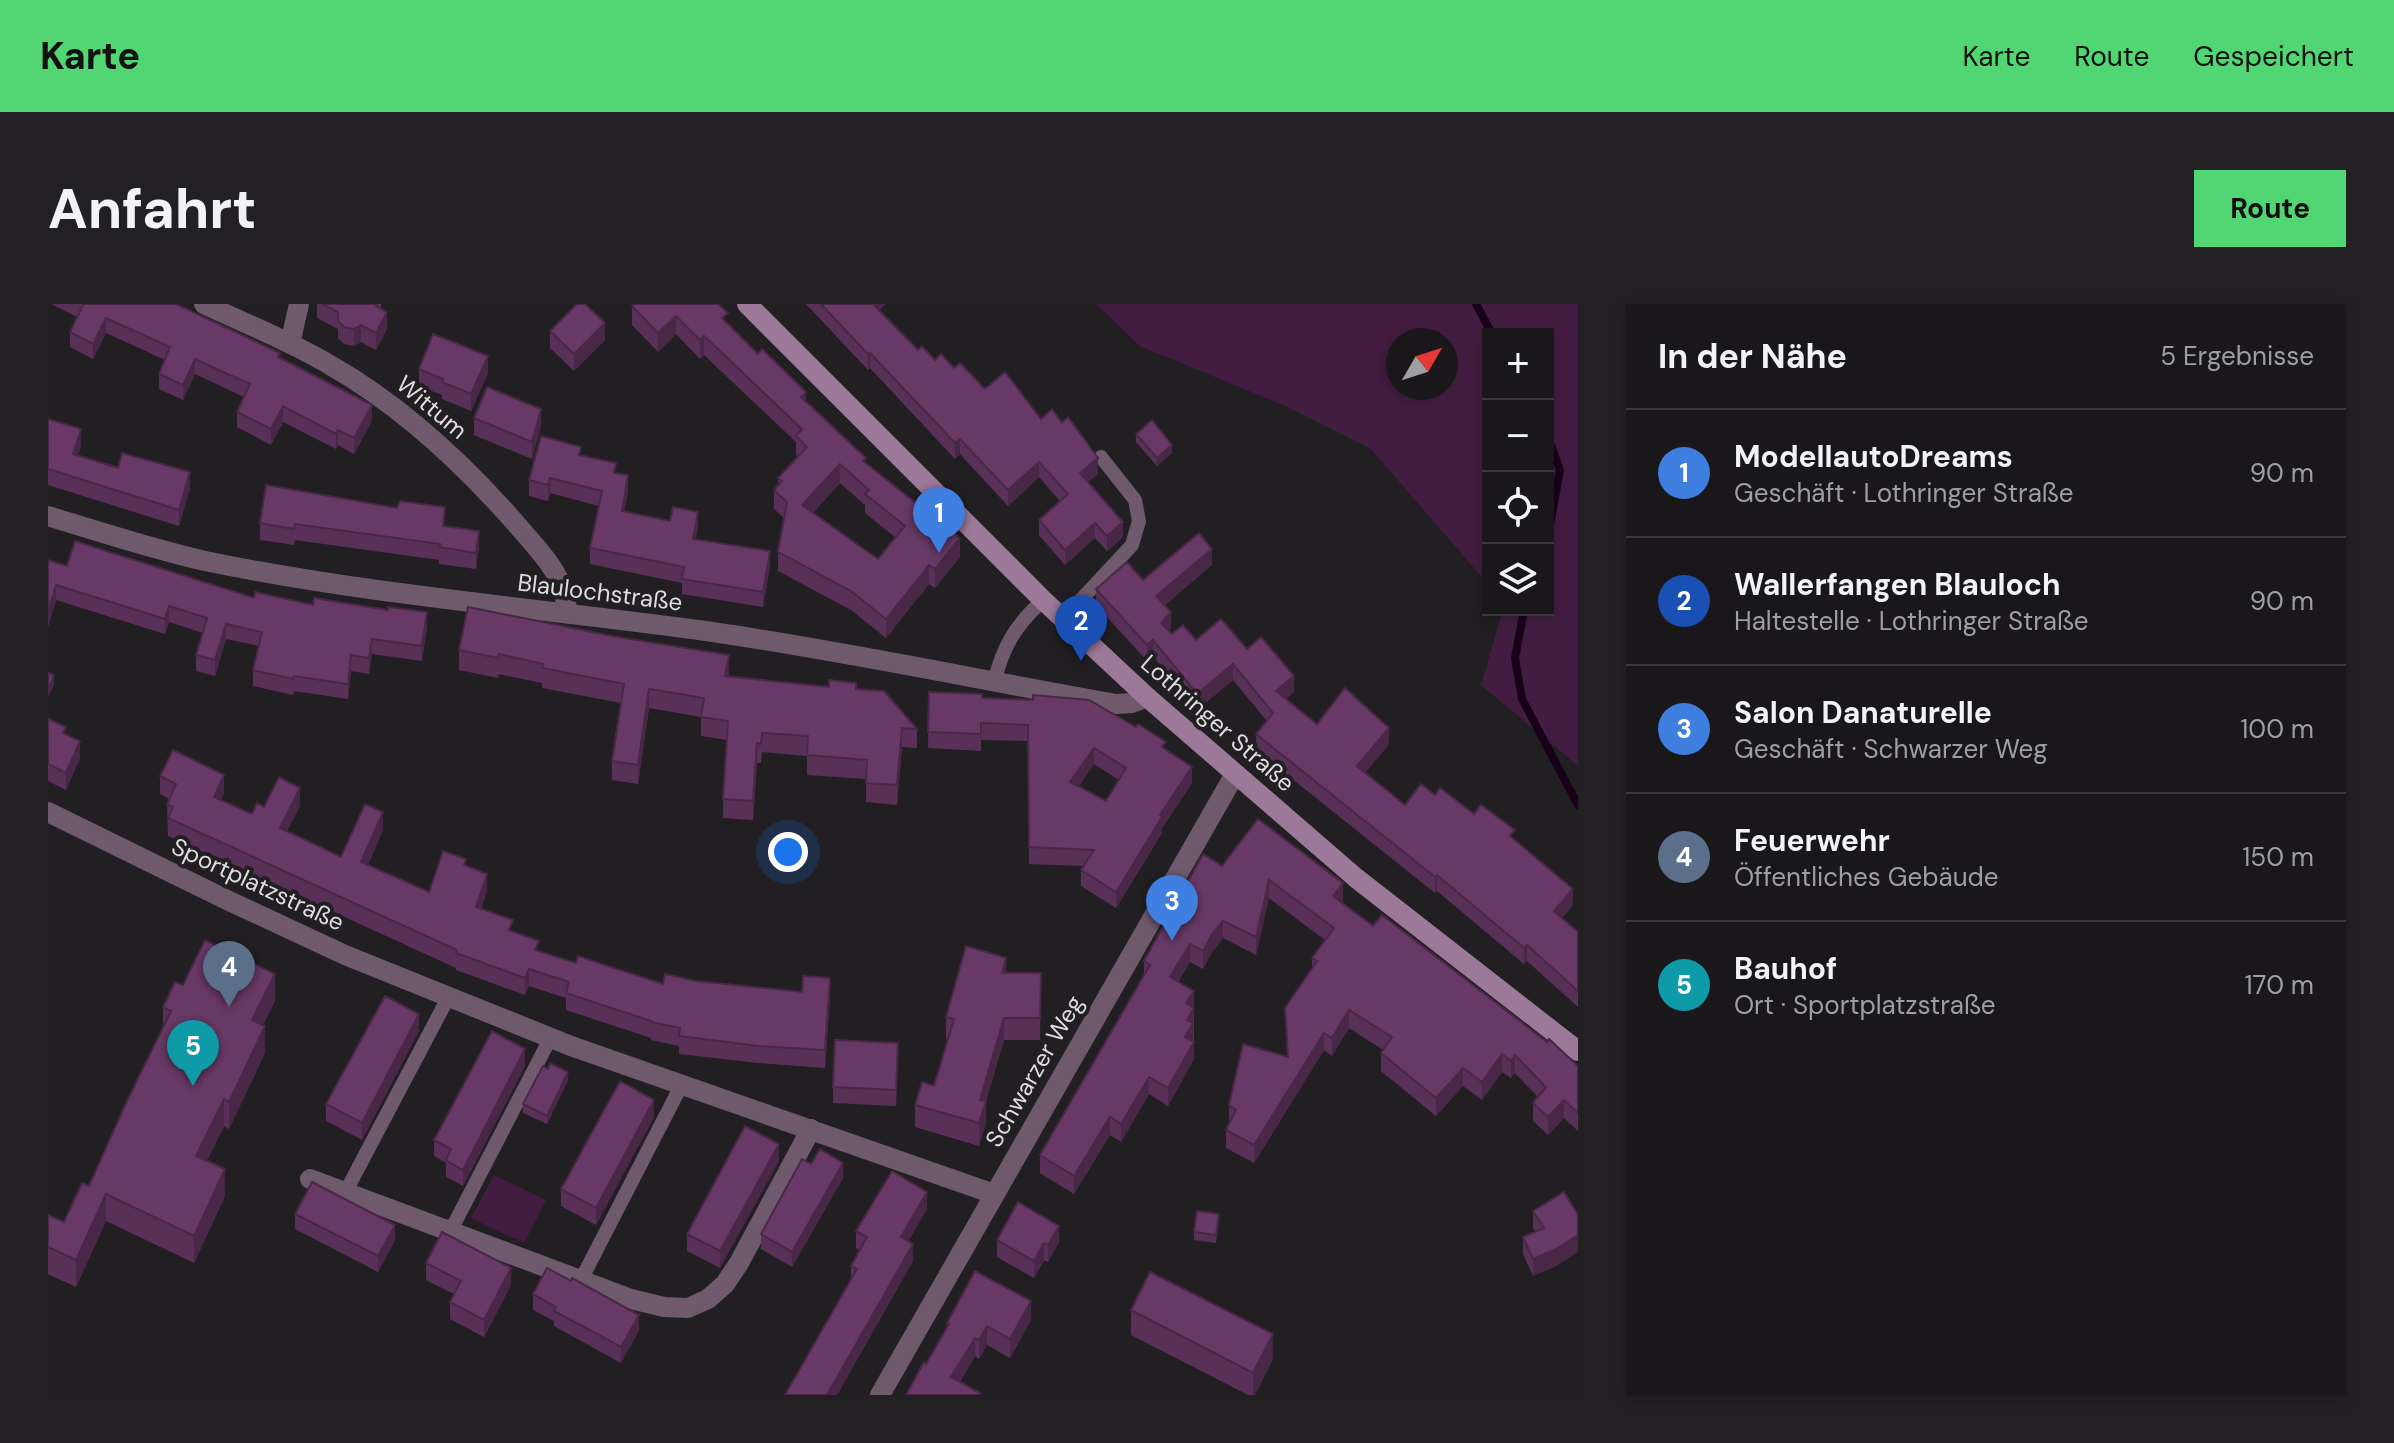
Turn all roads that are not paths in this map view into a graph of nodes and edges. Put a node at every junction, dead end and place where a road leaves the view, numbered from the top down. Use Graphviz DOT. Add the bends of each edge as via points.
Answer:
graph roads {
  1 [pos="204,304"];
  2 [pos="299,304"];
  3 [pos="747,304"];
  4 [pos="290,344"];
  5 [pos="1101,457"];
  6 [pos="48,516"];
  7 [pos="1043,600"];
  8 [pos="567,614"];
  9 [pos="1063,619"];
  10 [pos="994,683"];
  11 [pos="1147,697"];
  12 [pos="1235,774"];
  13 [pos="48,812"];
  14 [pos="449,996"];
  15 [pos="551,1037"];
  16 [pos="1578,1051"];
  17 [pos="682,1084"];
  18 [pos="811,1129"];
  19 [pos="310,1179"];
  20 [pos="345,1193"];
  21 [pos="994,1194"];
  22 [pos="450,1232"];
  23 [pos="581,1280"];
  24 [pos="880,1395"];
  1 -- 4 [label="street, Wittum"];
  2 -- 4 [label="street"];
  3 -- 7 [label="street, Lothringer Straße"];
  4 -- 8 [label="street, Wittum" via="371,391 450,454 557,574 567,597"];
  5 -- 9 [label="lane" via="1135,500 1139,521 1132,545"];
  6 -- 8 [label="street, Blaulochstraße" via="203,560"];
  7 -- 9 [label="street, Lothringer Straße"];
  7 -- 10 [label="lane" via="1014,631"];
  8 -- 10 [label="street, Blaulochstraße" via="708,631"];
  9 -- 11 [label="street, Lothringer Straße"];
  10 -- 11 [label="street, Blaulochstraße" via="1116,704"];
  11 -- 12 [label="street, Lothringer Straße"];
  12 -- 16 [label="street, Lothringer Straße" via="1356,878"];
  12 -- 21 [label="street, Schwarzer Weg"];
  13 -- 14 [label="street, Sportplatzstraße" via="319,943"];
  14 -- 15 [label="street, Sportplatzstraße"];
  14 -- 20 [label="lane"];
  15 -- 17 [label="street, Sportplatzstraße"];
  15 -- 22 [label="lane"];
  17 -- 18 [label="street, Sportplatzstraße"];
  17 -- 23 [label="lane"];
  18 -- 21 [label="street, Sportplatzstraße"];
  18 -- 23 [label="street" via="739,1263 708,1299 688,1308 664,1307"];
  19 -- 20 [label="street"];
  20 -- 22 [label="street"];
  21 -- 24 [label="street, Schwarzer Weg"];
  22 -- 23 [label="street"];
}
